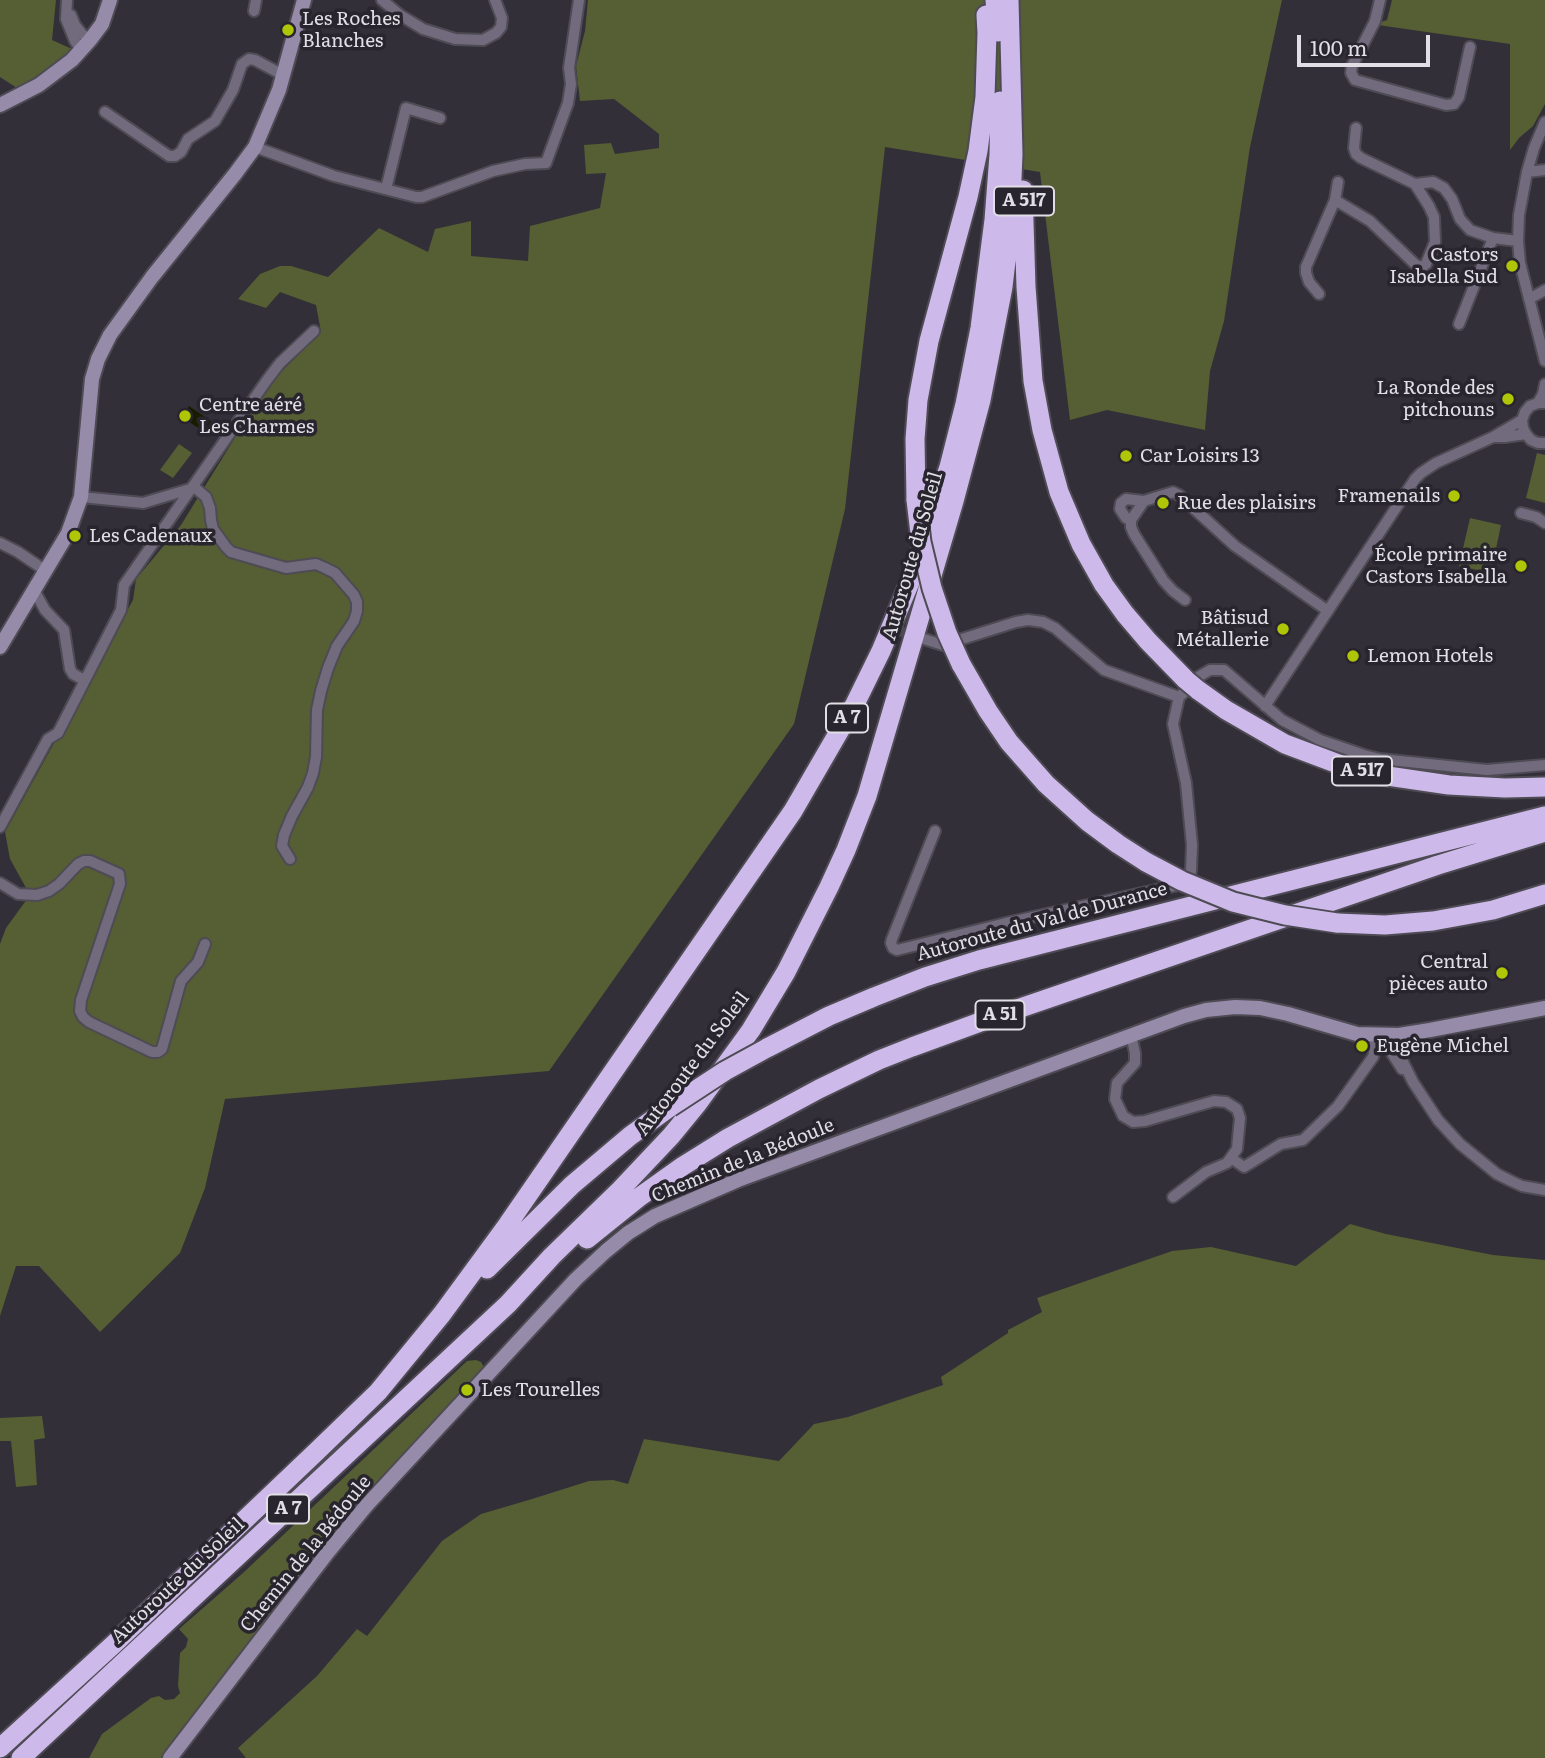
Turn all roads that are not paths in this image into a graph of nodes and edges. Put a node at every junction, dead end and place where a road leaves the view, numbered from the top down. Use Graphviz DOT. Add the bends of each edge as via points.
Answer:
graph roads {
  1 [pos="68,0"];
  2 [pos="110,0"];
  3 [pos="304,0"];
  4 [pos="382,0"];
  5 [pos="495,0"];
  6 [pos="579,0"];
  7 [pos="985,0"];
  8 [pos="995,0"];
  9 [pos="1010,0"];
  10 [pos="1380,0"];
  11 [pos="86,45"];
  12 [pos="1470,47"];
  13 [pos="283,75"];
  14 [pos="0,105"];
  15 [pos="105,112"];
  16 [pos="440,118"];
  17 [pos="1545,122"];
  18 [pos="1356,128"];
  19 [pos="255,147"];
  20 [pos="1545,170"];
  21 [pos="1527,172"];
  22 [pos="1338,182"];
  23 [pos="1415,184"];
  24 [pos="386,189"];
  25 [pos="1335,200"];
  26 [pos="1493,239"];
  27 [pos="1518,241"];
  28 [pos="1545,290"];
  29 [pos="1319,294"];
  30 [pos="1529,299"];
  31 [pos="1460,324"];
  32 [pos="314,331"];
  33 [pos="1545,361"];
  34 [pos="1545,384"];
  35 [pos="1541,403"];
  36 [pos="1522,420"];
  37 [pos="1526,435"];
  38 [pos="1493,437"];
  39 [pos="1545,443"];
  40 [pos="191,487"];
  41 [pos="81,497"];
  42 [pos="1144,501"];
  43 [pos="1521,513"];
  44 [pos="1131,520"];
  45 [pos="1545,523"];
  46 [pos="0,543"];
  47 [pos="46,571"];
  48 [pos="34,590"];
  49 [pos="1185,600"];
  50 [pos="1328,611"];
  51 [pos="924,639"];
  52 [pos="0,647"];
  53 [pos="84,680"];
  54 [pos="1190,686"];
  55 [pos="1265,706"];
  56 [pos="1545,765"];
  57 [pos="1545,787"];
  58 [pos="1545,816"];
  59 [pos="0,827"];
  60 [pos="935,831"];
  61 [pos="1545,832"];
  62 [pos="289,859"];
  63 [pos="0,883"];
  64 [pos="1545,894"];
  65 [pos="205,944"];
  66 [pos="1545,1007"];
  67 [pos="1545,1016"];
  68 [pos="1132,1039"];
  69 [pos="1389,1040"];
  70 [pos="1231,1158"];
  71 [pos="1545,1190"];
  72 [pos="1173,1197"];
  73 [pos="508,1304"];
  74 [pos="442,1314"];
  75 [pos="0,1748"];
  76 [pos="22,1758"];
  77 [pos="170,1758"];
  78 [pos="180,1758"];
  1 -- 11 [label="street" via="66,19 75,41"];
  2 -- 11 [label="street" via="102,24"];
  3 -- 13 [label="street"];
  4 -- 5 [label="street" via="423,29 455,39 483,40 501,26"];
  6 -- 24 [label="street" via="570,93 546,163 494,171 422,197"];
  7 -- 64 [label="highway, A 517, bridge" via="982,125 968,197 929,341 915,439 916,500 932,588 961,664 988,711 1046,784 1087,821 1146,862 1233,902 1337,923 1396,924 1493,910"];
  8 -- 74 [label="highway, Autoroute du Soleil / A 7" via="999,155 979,328 949,467 901,607 855,704 793,811"];
  9 -- 54 [label="highway, A 517" via="1022,125 1030,348 1049,460 1070,520 1104,585"];
  9 -- 73 [label="highway, Autoroute du Soleil / A 7" via="1012,187 992,349 954,501 858,821 800,947 734,1054 647,1163"];
  10 -- 12 [label="street" via="1352,66 1355,80 1454,104"];
  11 -- 14 [label="street" via="39,85"];
  13 -- 15 [label="street" via="248,59 215,121 188,139 176,156 169,156"];
  13 -- 19 [label="street"];
  16 -- 24 [label="street" via="406,108"];
  17 -- 21 [label="street"];
  18 -- 23 [label="street" via="1356,154"];
  19 -- 24 [label="street"];
  19 -- 41 [label="street" via="131,304 98,359 92,379"];
  20 -- 21 [label="street"];
  21 -- 27 [label="street"];
  22 -- 25 [label="street"];
  23 -- 25 [label="street" via="1436,228 1435,242 1422,267 1370,221"];
  23 -- 26 [label="street" via="1433,182 1444,188 1470,230"];
  25 -- 29 [label="street" via="1306,267 1309,282"];
  26 -- 27 [label="street"];
  26 -- 31 [label="street"];
  27 -- 30 [label="street"];
  28 -- 30 [label="street"];
  30 -- 33 [label="street"];
  32 -- 40 [label="street" via="280,363"];
  34 -- 35 [label="street"];
  35 -- 36 [label="street" via="1530,406"];
  36 -- 37 [label="street"];
  36 -- 38 [label="street"];
  37 -- 38 [label="street"];
  37 -- 39 [label="street"];
  38 -- 50 [label="street" via="1421,472"];
  40 -- 41 [label="street" via="143,503"];
  40 -- 53 [label="street" via="124,585 121,610"];
  40 -- 62 [label="street" via="206,497 214,528 231,552 286,568 316,564 335,573 358,602 354,621 337,646 321,691 313,773 284,835 282,846"];
  41 -- 47 [label="street" via="68,533"];
  42 -- 44 [label="street"];
  42 -- 44 [label="street" via="1126,499 1121,503 1120,509"];
  42 -- 50 [label="street" via="1176,492 1234,546"];
  43 -- 45 [label="street"];
  44 -- 49 [label="street" via="1134,534 1163,580"];
  46 -- 47 [label="street"];
  47 -- 48 [label="street"];
  48 -- 52 [label="street"];
  48 -- 53 [label="street" via="64,630 70,669"];
  50 -- 55 [label="street"];
  51 -- 54 [label="street" via="943,645 1016,622 1043,622 1104,670"];
  53 -- 59 [label="street" via="58,733 48,739"];
  54 -- 55 [label="street" via="1210,670 1224,670"];
  54 -- 57 [label="highway, A 517" via="1276,739 1341,765 1449,785"];
  54 -- 60 [label="street" via="1173,724 1185,774 1192,854 1191,873 1183,883 897,950 892,939"];
  55 -- 56 [label="street" via="1320,740 1381,759 1487,770"];
  58 -- 74 [label="highway, Autoroute du Val de Durance, bridge" via="970,962 865,1000 725,1071 630,1136 558,1198"];
  61 -- 73 [label="highway, A 51" via="994,1017 850,1073 757,1121 669,1175"];
  63 -- 65 [label="street" via="18,894 37,895 49,891 84,861 119,874 120,884 80,1011 89,1022 152,1052 162,1049 181,981 198,962"];
  66 -- 69 [label="street, Chemin de la Bédoule"];
  67 -- 69 [label="street, Chemin de la Bédoule"];
  68 -- 69 [label="street, Chemin de la Bédoule" via="1195,1013 1235,1007 1288,1014"];
  68 -- 70 [label="street" via="1135,1063 1117,1083 1115,1099 1123,1116 1133,1122 1145,1121 1214,1101 1226,1102 1237,1109 1240,1118 1237,1149"];
  68 -- 77 [label="street, Chemin de la Bédoule" via="737,1180 628,1233 576,1279 366,1506"];
  68 -- 78 [label="street, Chemin de la Bédoule" via="726,1192 647,1229 593,1274 371,1510"];
  69 -- 70 [label="street" via="1375,1049 1338,1105 1303,1140 1281,1144 1244,1167"];
  69 -- 71 [label="street" via="1395,1060 1460,1144 1505,1178"];
  70 -- 72 [label="street"];
  73 -- 76 [label="highway, Autoroute du Soleil / A 7"];
  74 -- 75 [label="highway, Autoroute du Soleil / A 7" via="378,1392 336,1434"];
}
